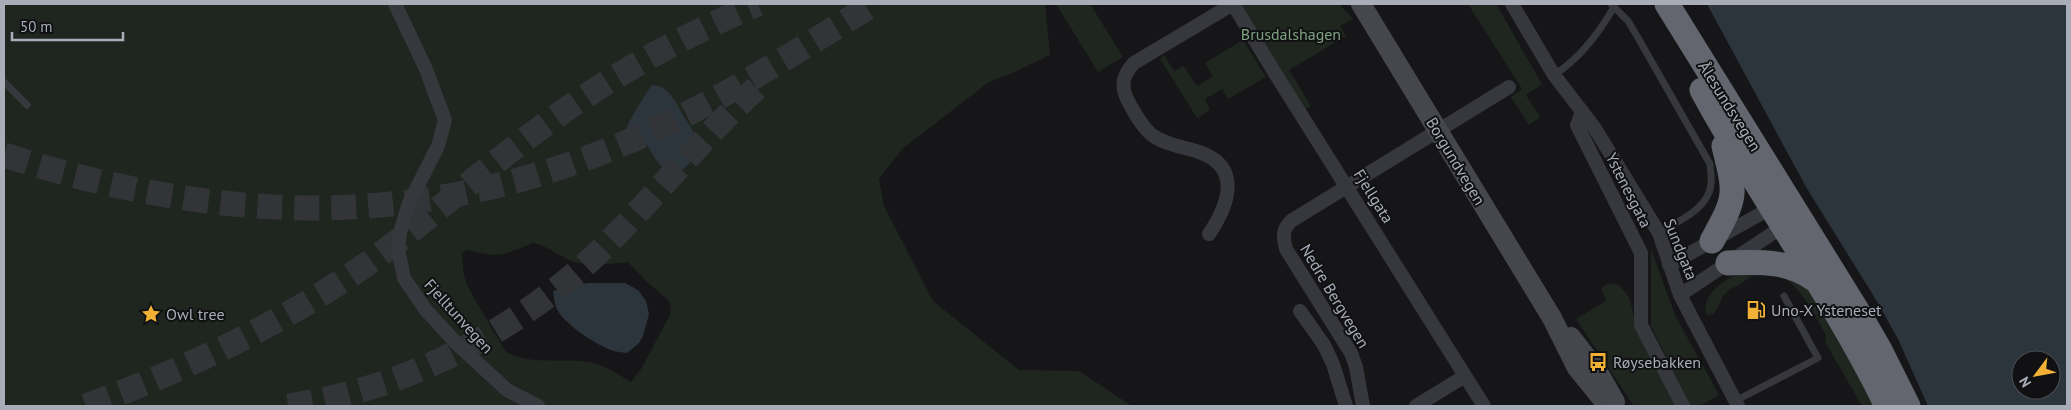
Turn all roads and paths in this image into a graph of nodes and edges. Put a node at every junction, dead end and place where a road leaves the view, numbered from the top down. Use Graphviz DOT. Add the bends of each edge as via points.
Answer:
graph roads {
  1 [pos="395,4"];
  2 [pos="1233,4"];
  3 [pos="1361,4"];
  4 [pos="1512,4"];
  5 [pos="1663,5"];
  6 [pos="1612,6"];
  7 [pos="1554,75"];
  8 [pos="4,82"];
  9 [pos="1509,87"];
  10 [pos="27,106"];
  11 [pos="1582,111"];
  12 [pos="1719,121"];
  13 [pos="1438,132"];
  14 [pos="1347,187"];
  15 [pos="1782,214"];
  16 [pos="1659,233"];
  17 [pos="1209,234"];
  18 [pos="1712,241"];
  19 [pos="1728,263"];
  20 [pos="1669,265"];
  21 [pos="1815,279"];
  22 [pos="1680,295"];
  23 [pos="1784,296"];
  24 [pos="1300,311"];
  25 [pos="1465,376"];
  26 [pos="1607,404"];
  27 [pos="1737,404"];
  28 [pos="538,406"];
  29 [pos="1346,406"];
  30 [pos="1363,406"];
  31 [pos="1416,406"];
  32 [pos="1484,406"];
  33 [pos="1683,406"];
  34 [pos="1887,406"];
  35 [pos="1908,406"];
  1 -- 28 [label="street, Fjelltunvegen" via="425,67 445,120 438,146 409,203 400,232 398,249 404,278 426,309 462,349 507,390"];
  2 -- 14 [label="street, Fjellgata"];
  2 -- 17 [label="street" via="1134,63 1122,81 1125,95 1152,135 1207,155 1226,174 1229,185 1227,198 1218,222"];
  3 -- 13 [label="main road, Borgundvegen"];
  4 -- 7 [label="street"];
  5 -- 12 [label="highway, Ålesundsvegen"];
  5 -- 15 [label="highway, Ålesundsvegen" via="1684,32"];
  6 -- 7 [label="lane" via="1595,36"];
  6 -- 16 [label="lane" via="1628,21 1710,164 1708,196 1695,211"];
  7 -- 11 [label="street"];
  8 -- 10 [label="lane"];
  9 -- 13 [label="street"];
  11 -- 16 [label="street, Sundgata"];
  11 -- 33 [label="street, Ystenesgata" via="1577,124 1642,253 1641,325"];
  12 -- 15 [label="highway, Ålesundsvegen"];
  12 -- 18 [label="highway" via="1733,195 1729,210"];
  13 -- 14 [label="street"];
  13 -- 26 [label="main road, Borgundvegen" via="1552,318 1577,368"];
  14 -- 25 [label="street, Fjellgata"];
  14 -- 30 [label="street, Nedre Bergvegen" via="1291,221 1284,232 1286,249 1350,353"];
  15 -- 18 [label="street"];
  15 -- 19 [label="street"];
  15 -- 21 [label="highway, Ålesundsvegen"];
  15 -- 35 [label="highway, Ålesundsvegen" via="1880,350"];
  16 -- 20 [label="street, Sundgata"];
  18 -- 20 [label="street"];
  19 -- 21 [label="highway" via="1778,263"];
  19 -- 22 [label="street"];
  20 -- 22 [label="street, Sundgata"];
  21 -- 34 [label="highway, Ålesundsvegen"];
  22 -- 27 [label="street, Sundgata"];
  23 -- 27 [label="lane" via="1818,358"];
  24 -- 29 [label="street" via="1330,358"];
  25 -- 31 [label="street"];
  25 -- 32 [label="street, Fjellgata"];
}
